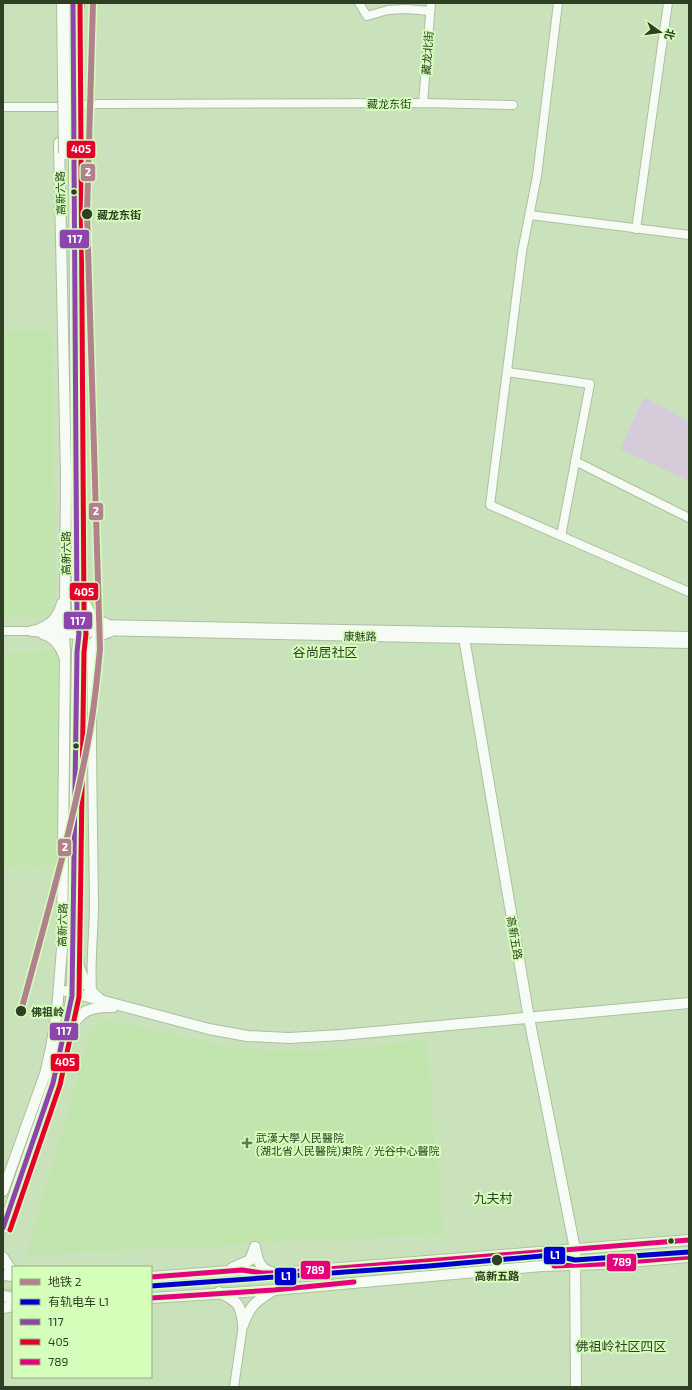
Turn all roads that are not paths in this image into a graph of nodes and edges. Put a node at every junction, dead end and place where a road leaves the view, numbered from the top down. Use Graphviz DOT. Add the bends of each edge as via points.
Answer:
graph roads {
  1 [pos="58,3"];
  2 [pos="63,3"];
  3 [pos="359,3"];
  4 [pos="558,3"];
  5 [pos="668,3"];
  6 [pos="76,4"];
  7 [pos="431,7"];
  8 [pos="423,103"];
  9 [pos="513,105"];
  10 [pos="74,106"];
  11 [pos="3,107"];
  12 [pos="59,107"];
  13 [pos="65,153"];
  14 [pos="530,216"];
  15 [pos="636,229"];
  16 [pos="689,235"];
  17 [pos="507,372"];
  18 [pos="575,461"];
  19 [pos="689,518"];
  20 [pos="561,536"];
  21 [pos="77,579"];
  22 [pos="65,581"];
  23 [pos="689,592"];
  24 [pos="113,628"];
  25 [pos="79,629"];
  26 [pos="64,630"];
  27 [pos="32,631"];
  28 [pos="3,632"];
  29 [pos="463,635"];
  30 [pos="689,637"];
  31 [pos="689,643"];
  32 [pos="92,646"];
  33 [pos="65,659"];
  34 [pos="77,691"];
  35 [pos="74,940"];
  36 [pos="59,991"];
  37 [pos="92,991"];
  38 [pos="72,994"];
  39 [pos="689,1003"];
  40 [pos="111,1004"];
  41 [pos="689,1007"];
  42 [pos="529,1020"];
  43 [pos="60,1052"];
  44 [pos="3,1191"];
  45 [pos="3,1228"];
  46 [pos="689,1240"];
  47 [pos="575,1249"];
  48 [pos="3,1257"];
  49 [pos="689,1257"];
  50 [pos="575,1265"];
  51 [pos="12,1270"];
  52 [pos="226,1271"];
  53 [pos="278,1273"];
  54 [pos="152,1276"];
  55 [pos="274,1290"];
  56 [pos="219,1292"];
  57 [pos="152,1298"];
  58 [pos="243,1325"];
  59 [pos="234,1387"];
  60 [pos="576,1387"];
  1 -- 12 [label="main road, 高新六路"];
  2 -- 13 [label="highway, bridge"];
  3 -- 7 [label="street" via="367,16 388,10"];
  4 -- 14 [label="street"];
  5 -- 15 [label="street"];
  6 -- 10 [label="main road, 高新六路"];
  7 -- 8 [label="street, 藏龙北街"];
  8 -- 9 [label="street, 藏龙东街"];
  8 -- 10 [label="street, 藏龙东街"];
  10 -- 12 [label="street, 藏龙东街"];
  10 -- 21 [label="main road, 高新六路"];
  11 -- 12 [label="street, 藏龙东街"];
  12 -- 22 [label="main road, 高新六路" via="66,476"];
  14 -- 15 [label="street"];
  14 -- 17 [label="street" via="522,252"];
  15 -- 16 [label="street"];
  17 -- 18 [label="street" via="590,384"];
  17 -- 20 [label="street" via="490,504"];
  18 -- 19 [label="street"];
  18 -- 20 [label="street"];
  20 -- 23 [label="street"];
  21 -- 24 [label="main road" via="88,610 100,622"];
  21 -- 25 [label="main road, 高新六路"];
  22 -- 26 [label="main road, 高新六路"];
  22 -- 27 [label="main road" via="62,603 57,615 45,627"];
  24 -- 25 [label="main road, 康魅路"];
  24 -- 29 [label="main road, 康魅路"];
  24 -- 32 [label="main road" via="100,636"];
  25 -- 26 [label="main road, 康魅路"];
  25 -- 34 [label="main road, 高新六路"];
  26 -- 27 [label="main road, 康魅路"];
  26 -- 33 [label="main road, 高新六路"];
  27 -- 28 [label="street, 康魅路"];
  27 -- 33 [label="main road" via="54,640 61,648"];
  29 -- 30 [label="main road, 康魅路"];
  29 -- 31 [label="main road, 康魅路"];
  29 -- 42 [label="main road, 高新五路"];
  32 -- 34 [label="main road"];
  32 -- 37 [label="street"];
  33 -- 36 [label="main road, 高新六路" via="62,948"];
  34 -- 35 [label="main road, 高新六路"];
  35 -- 37 [label="main road" via="79,968"];
  35 -- 38 [label="main road, 高新六路"];
  36 -- 38 [label="main road"];
  36 -- 44 [label="main road, 高新六路" via="45,1074"];
  37 -- 40 [label="main road" via="99,999"];
  38 -- 40 [label="main road"];
  38 -- 43 [label="main road, 高新六路"];
  39 -- 42 [label="main road"];
  40 -- 42 [label="main road" via="221,1035 247,1040 282,1042 341,1039"];
  40 -- 43 [label="main road" via="85,1011 70,1030"];
  41 -- 42 [label="main road"];
  42 -- 47 [label="main road, 高新五路"];
  43 -- 45 [label="main road, 高新六路" via="53,1083"];
  46 -- 47 [label="main road"];
  47 -- 50 [label="main road, 高新五路"];
  47 -- 53 [label="main road"];
  48 -- 51 [label="main road"];
  49 -- 50 [label="main road"];
  50 -- 55 [label="main road"];
  50 -- 60 [label="main road, 高新五路"];
  52 -- 53 [label="main road"];
  52 -- 53 [label="main road" via="250,1260 255,1247 260,1265 268,1272"];
  52 -- 54 [label="main road"];
  55 -- 56 [label="main road"];
  55 -- 58 [label="main road" via="258,1300 249,1310"];
  56 -- 57 [label="main road"];
  56 -- 58 [label="main road" via="241,1308"];
  58 -- 59 [label="street"];
}
